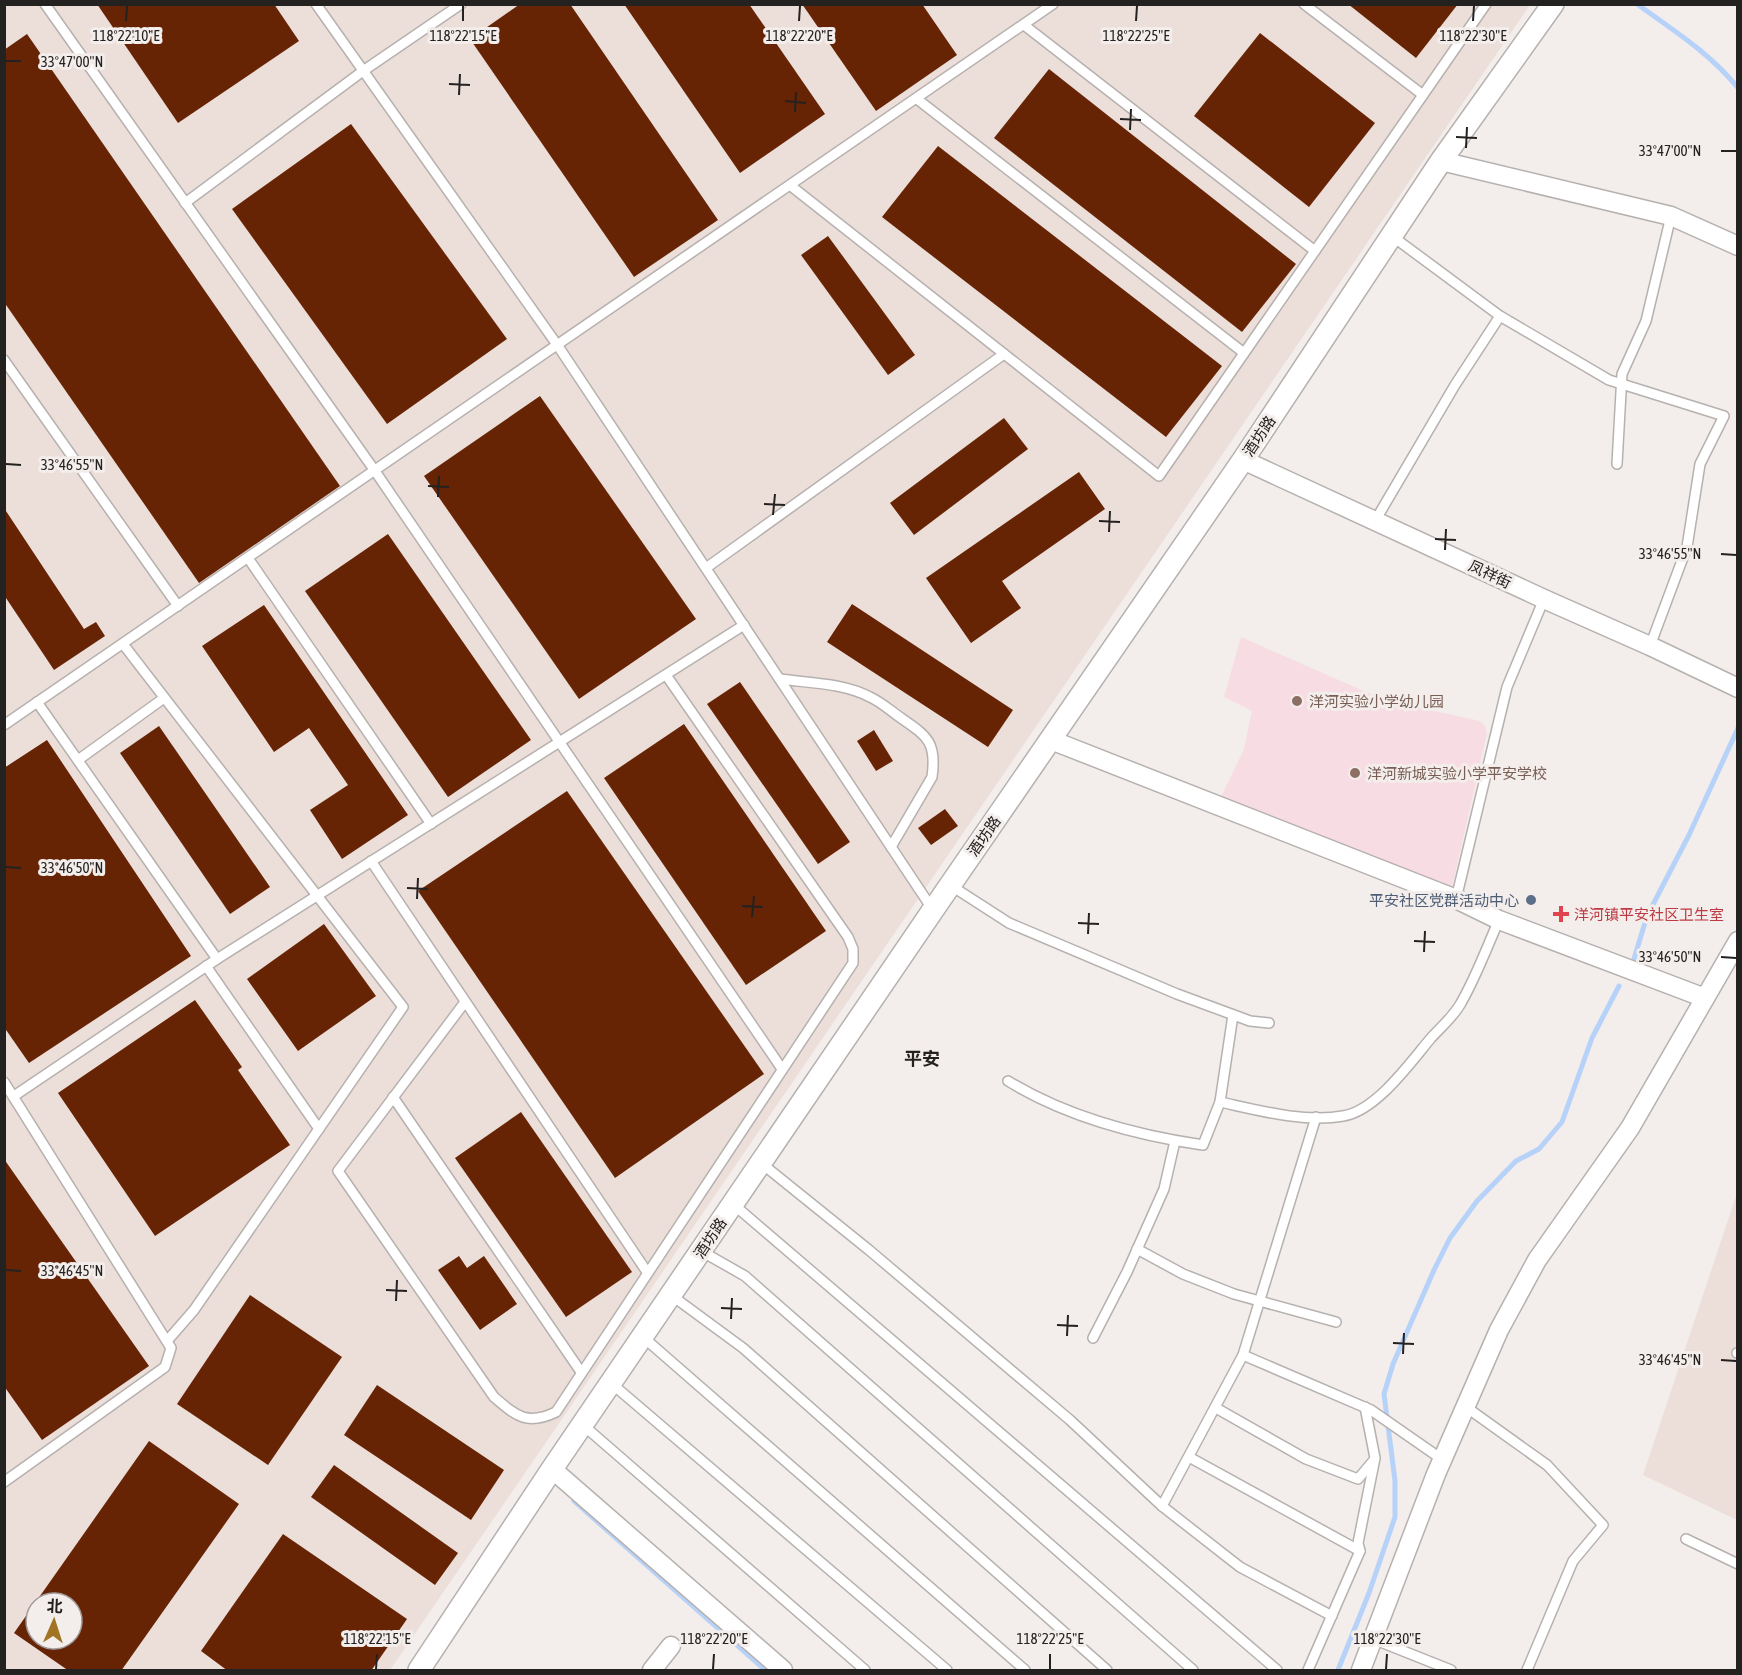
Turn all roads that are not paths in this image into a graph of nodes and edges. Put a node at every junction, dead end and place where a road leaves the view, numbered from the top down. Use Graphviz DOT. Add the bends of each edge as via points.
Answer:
graph roads {
  1 [pos="45,4"];
  2 [pos="316,4"];
  3 [pos="461,4"];
  4 [pos="1053,4"];
  5 [pos="1304,4"];
  6 [pos="1486,4"];
  7 [pos="1553,4"];
  8 [pos="1024,25"];
  9 [pos="363,71"];
  10 [pos="1423,95"];
  11 [pos="917,99"];
  12 [pos="1441,161"];
  13 [pos="791,186"];
  14 [pos="185,203"];
  15 [pos="1671,216"];
  16 [pos="1392,236"];
  17 [pos="1737,246"];
  18 [pos="1315,251"];
  19 [pos="1500,315"];
  20 [pos="558,346"];
  21 [pos="1244,353"];
  22 [pos="1004,354"];
  23 [pos="4,360"];
  24 [pos="1621,383"];
  25 [pos="1243,460"];
  26 [pos="1617,464"];
  27 [pos="375,471"];
  28 [pos="1375,521"];
  29 [pos="249,558"];
  30 [pos="706,568"];
  31 [pos="1544,599"];
  32 [pos="178,606"];
  33 [pos="744,625"];
  34 [pos="123,644"];
  35 [pos="1650,646"];
  36 [pos="666,675"];
  37 [pos="780,679"];
  38 [pos="1737,688"];
  39 [pos="164,698"];
  40 [pos="37,702"];
  41 [pos="4,725"];
  42 [pos="1051,740"];
  43 [pos="559,742"];
  44 [pos="78,760"];
  45 [pos="431,824"];
  46 [pos="891,847"];
  47 [pos="371,861"];
  48 [pos="950,885"];
  49 [pos="316,896"];
  50 [pos="1456,899"];
  51 [pos="933,910"];
  52 [pos="1499,920"];
  53 [pos="1737,941"];
  54 [pos="217,959"];
  55 [pos="206,966"];
  56 [pos="1705,998"];
  57 [pos="465,1002"];
  58 [pos="1233,1015"];
  59 [pos="1269,1023"];
  60 [pos="782,1069"];
  61 [pos="4,1082"];
  62 [pos="1008,1082"];
  63 [pos="14,1096"];
  64 [pos="393,1097"];
  65 [pos="1220,1102"];
  66 [pos="1316,1117"];
  67 [pos="319,1129"];
  68 [pos="1175,1141"];
  69 [pos="761,1163"];
  70 [pos="734,1204"];
  71 [pos="1137,1249"];
  72 [pos="701,1251"];
  73 [pos="647,1272"];
  74 [pos="671,1295"];
  75 [pos="1261,1301"];
  76 [pos="1336,1323"];
  77 [pos="643,1337"];
  78 [pos="1093,1338"];
  79 [pos="167,1341"];
  80 [pos="1243,1355"];
  81 [pos="581,1372"];
  82 [pos="611,1383"];
  83 [pos="1365,1407"];
  84 [pos="1466,1407"];
  85 [pos="1216,1408"];
  86 [pos="583,1425"];
  87 [pos="1189,1457"];
  88 [pos="1375,1458"];
  89 [pos="1443,1460"];
  90 [pos="552,1469"];
  91 [pos="4,1482"];
  92 [pos="1162,1506"];
  93 [pos="1686,1539"];
  94 [pos="1360,1551"];
  95 [pos="1737,1564"];
  96 [pos="1332,1616"];
  97 [pos="1373,1639"];
  98 [pos="671,1646"];
  99 [pos="419,1671"];
  100 [pos="652,1671"];
  101 [pos="783,1671"];
  102 [pos="866,1671"];
  103 [pos="947,1671"];
  104 [pos="1025,1671"];
  105 [pos="1107,1671"];
  106 [pos="1193,1671"];
  107 [pos="1278,1671"];
  108 [pos="1308,1671"];
  109 [pos="1360,1671"];
  110 [pos="1451,1671"];
  111 [pos="1527,1671"];
  1 -- 14 [label="lane"];
  2 -- 9 [label="lane"];
  3 -- 9 [label="lane"];
  4 -- 8 [label="lane"];
  5 -- 10 [label="lane"];
  6 -- 10 [label="lane"];
  7 -- 12 [label="street, 酒坊路"];
  8 -- 11 [label="lane"];
  8 -- 18 [label="lane"];
  9 -- 14 [label="lane"];
  9 -- 20 [label="lane"];
  10 -- 18 [label="lane"];
  11 -- 13 [label="lane"];
  11 -- 21 [label="lane"];
  12 -- 15 [label="street"];
  12 -- 16 [label="street, 酒坊路"];
  13 -- 20 [label="lane"];
  13 -- 22 [label="lane"];
  14 -- 27 [label="lane"];
  15 -- 17 [label="street"];
  15 -- 24 [label="lane" via="1646,321"];
  16 -- 19 [label="lane"];
  16 -- 25 [label="street, 酒坊路"];
  18 -- 21 [label="lane"];
  19 -- 24 [label="lane" via="1609,380"];
  19 -- 28 [label="lane"];
  20 -- 27 [label="lane"];
  20 -- 30 [label="lane"];
  21 -- 22 [label="lane" via="1159,476"];
  22 -- 30 [label="lane"];
  23 -- 32 [label="lane"];
  24 -- 26 [label="lane"];
  24 -- 35 [label="lane" via="1724,416 1700,464 1687,547"];
  25 -- 28 [label="street, 凤祥街"];
  25 -- 42 [label="street, 酒坊路"];
  27 -- 29 [label="lane"];
  27 -- 43 [label="lane"];
  28 -- 31 [label="street, 凤祥街"];
  29 -- 32 [label="lane"];
  29 -- 45 [label="lane"];
  30 -- 33 [label="lane"];
  31 -- 35 [label="street, 凤祥街"];
  31 -- 50 [label="lane" via="1508,687"];
  32 -- 34 [label="lane"];
  33 -- 36 [label="lane"];
  33 -- 37 [label="lane"];
  34 -- 39 [label="lane"];
  34 -- 40 [label="lane"];
  35 -- 38 [label="street, 凤祥街"];
  36 -- 43 [label="lane"];
  36 -- 60 [label="lane" via="853,949 853,963"];
  37 -- 46 [label="lane"];
  37 -- 46 [label="lane" via="840,687 869,696 925,735 932,749 932,777"];
  39 -- 44 [label="lane"];
  39 -- 49 [label="lane"];
  40 -- 41 [label="lane"];
  40 -- 44 [label="lane"];
  42 -- 48 [label="street, 酒坊路"];
  42 -- 50 [label="street"];
  43 -- 45 [label="lane"];
  43 -- 60 [label="lane"];
  44 -- 54 [label="lane"];
  45 -- 47 [label="lane"];
  46 -- 51 [label="lane"];
  47 -- 49 [label="lane"];
  47 -- 57 [label="lane"];
  48 -- 51 [label="street, 酒坊路"];
  48 -- 58 [label="lane" via="1010,923"];
  49 -- 54 [label="lane"];
  49 -- 67 [label="lane" via="403,1007"];
  50 -- 52 [label="street"];
  51 -- 69 [label="street, 酒坊路"];
  52 -- 56 [label="street"];
  52 -- 66 [label="lane" via="1460,1005 1401,1074 1364,1107 1344,1116"];
  53 -- 56 [label="street"];
  54 -- 55 [label="lane"];
  55 -- 63 [label="lane"];
  55 -- 67 [label="lane"];
  56 -- 84 [label="street" via="1630,1128 1537,1260 1499,1330"];
  57 -- 64 [label="lane"];
  57 -- 73 [label="lane"];
  58 -- 59 [label="lane"];
  58 -- 65 [label="lane"];
  60 -- 73 [label="lane"];
  61 -- 63 [label="lane"];
  62 -- 68 [label="lane" via="1085,1119"];
  63 -- 79 [label="lane"];
  64 -- 81 [label="lane"];
  64 -- 81 [label="lane" via="338,1171 506,1408 521,1417 542,1419 556,1412"];
  65 -- 66 [label="lane"];
  65 -- 68 [label="lane" via="1203,1144"];
  66 -- 75 [label="lane"];
  67 -- 79 [label="lane" via="194,1310"];
  68 -- 71 [label="lane" via="1164,1189"];
  69 -- 70 [label="street, 酒坊路"];
  69 -- 92 [label="lane" via="1070,1420"];
  70 -- 72 [label="street, 酒坊路"];
  70 -- 107 [label="lane"];
  71 -- 75 [label="lane" via="1183,1274"];
  71 -- 78 [label="lane"];
  72 -- 74 [label="street, 酒坊路"];
  72 -- 106 [label="lane" via="745,1276"];
  73 -- 81 [label="lane"];
  74 -- 77 [label="street, 酒坊路"];
  74 -- 105 [label="lane" via="743,1348"];
  75 -- 76 [label="lane"];
  75 -- 80 [label="lane"];
  77 -- 82 [label="street, 酒坊路"];
  77 -- 104 [label="lane"];
  79 -- 91 [label="lane" via="171,1348 165,1366"];
  80 -- 83 [label="lane"];
  80 -- 85 [label="lane"];
  82 -- 86 [label="street, 酒坊路"];
  82 -- 103 [label="lane"];
  83 -- 88 [label="lane"];
  83 -- 89 [label="lane"];
  84 -- 89 [label="street"];
  84 -- 111 [label="lane" via="1547,1464 1603,1526 1573,1561"];
  85 -- 87 [label="lane"];
  85 -- 88 [label="lane" via="1306,1460 1358,1479"];
  86 -- 90 [label="street, 酒坊路"];
  86 -- 102 [label="lane"];
  87 -- 92 [label="lane"];
  87 -- 94 [label="lane"];
  88 -- 94 [label="lane" via="1358,1543"];
  89 -- 97 [label="street"];
  90 -- 99 [label="street, 酒坊路"];
  90 -- 101 [label="street"];
  92 -- 96 [label="lane" via="1240,1567"];
  93 -- 95 [label="lane"];
  94 -- 96 [label="lane"];
  96 -- 108 [label="lane"];
  97 -- 109 [label="street"];
  97 -- 110 [label="lane"];
  98 -- 100 [label="street"];
}
